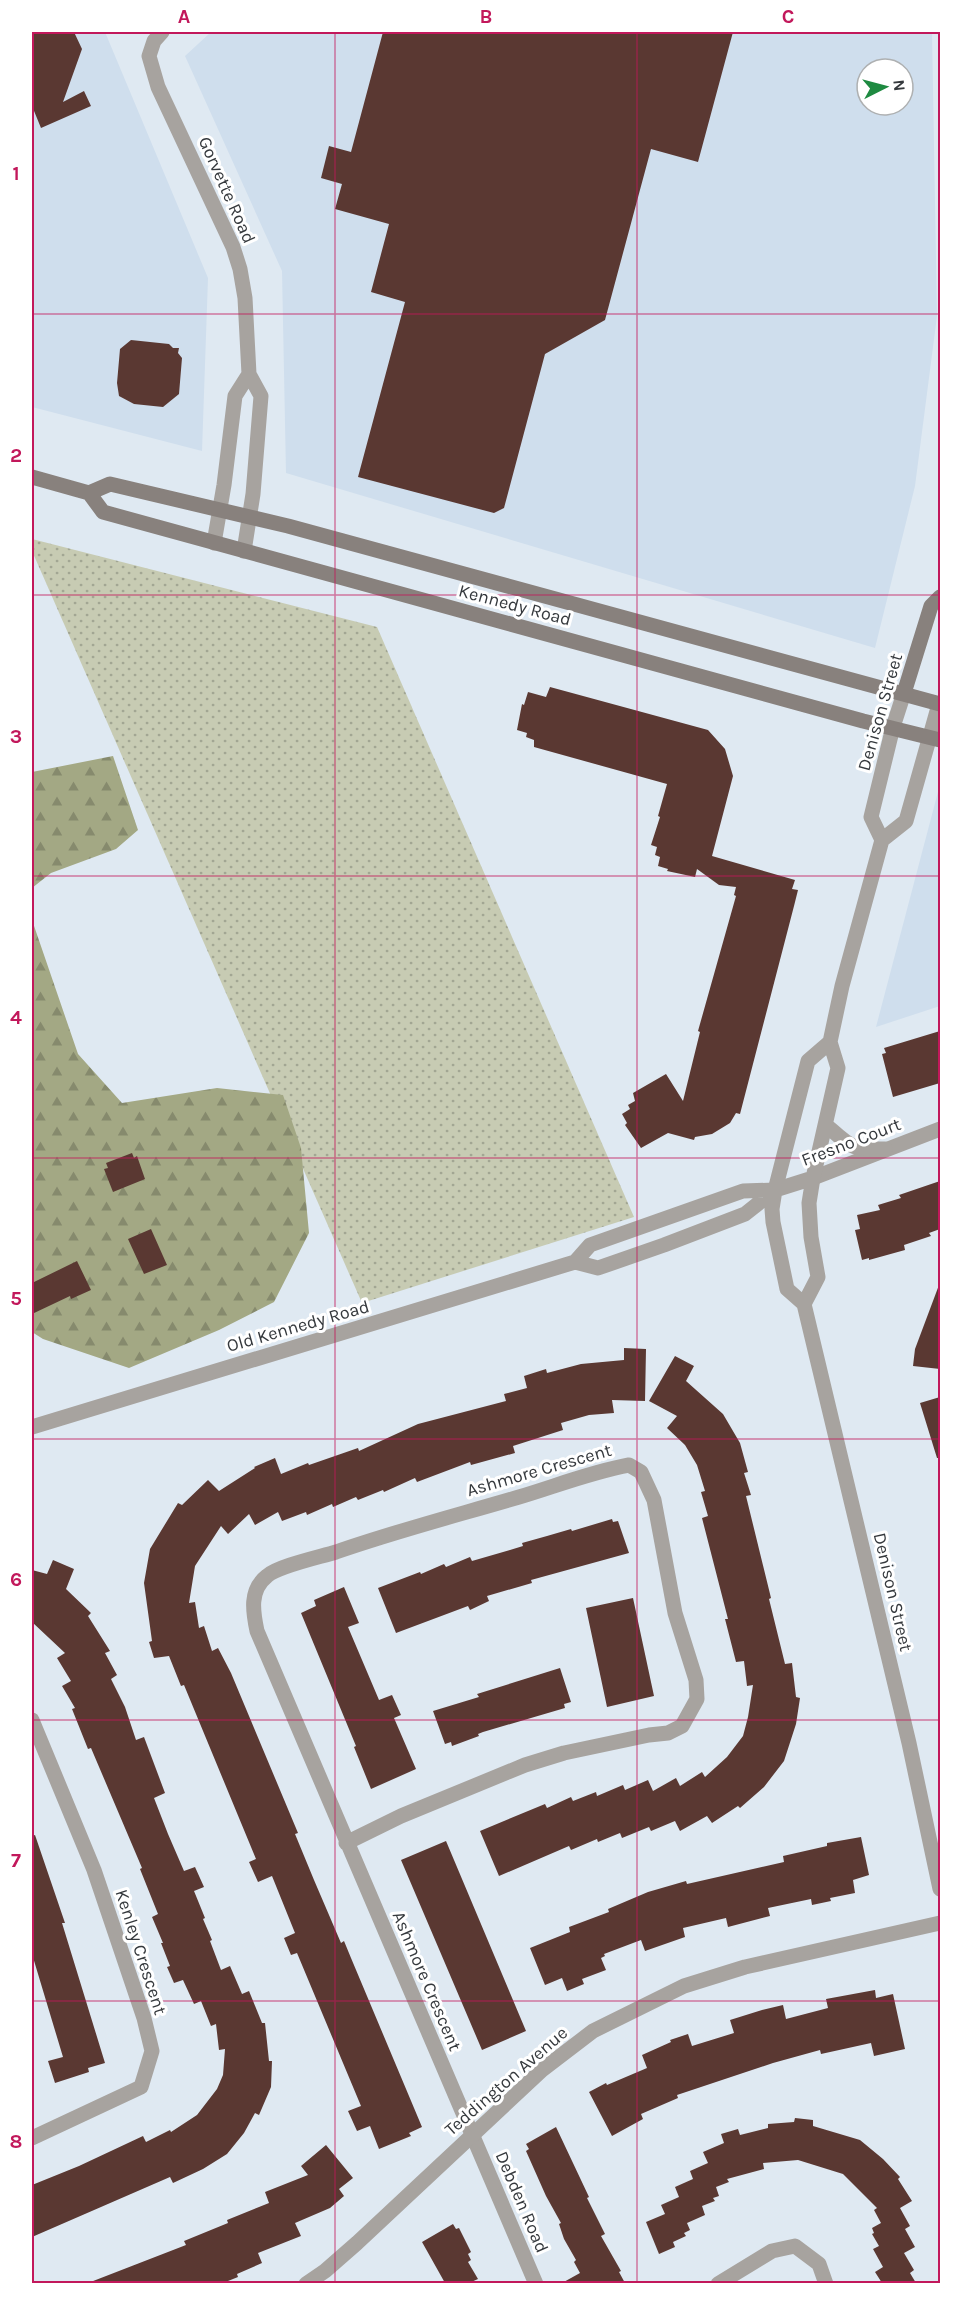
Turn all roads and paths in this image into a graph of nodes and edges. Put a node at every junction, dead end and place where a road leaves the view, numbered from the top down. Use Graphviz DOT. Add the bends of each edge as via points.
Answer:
graph roads {
  1 [pos="162,32"];
  2 [pos="249,374"];
  3 [pos="32,477"];
  4 [pos="89,493"];
  5 [pos="220,510"];
  6 [pos="249,517"];
  7 [pos="214,543"];
  8 [pos="244,551"];
  9 [pos="940,597"];
  10 [pos="904,693"];
  11 [pos="940,702"];
  12 [pos="893,727"];
  13 [pos="935,738"];
  14 [pos="882,840"];
  15 [pos="830,1042"];
  16 [pos="826,1125"];
  17 [pos="940,1130"];
  18 [pos="885,1149"];
  19 [pos="813,1178"];
  20 [pos="775,1190"];
  21 [pos="575,1262"];
  22 [pos="804,1304"];
  23 [pos="32,1427"];
  24 [pos="32,1720"];
  25 [pos="346,1843"];
  26 [pos="940,1889"];
  27 [pos="940,1923"];
  28 [pos="473,2135"];
  29 [pos="32,2138"];
  30 [pos="306,2283"];
  31 [pos="536,2283"];
  32 [pos="718,2283"];
  33 [pos="826,2283"];
  1 -- 2 [label="street, Gorvette Road" via="149,56 158,87 224,226 240,269"];
  2 -- 5 [label="street" via="235,396"];
  2 -- 6 [label="street, Gorvette Road" via="261,396"];
  3 -- 4 [label="main road"];
  4 -- 5 [label="main road, Kennedy Road" via="110,484"];
  4 -- 7 [label="main road, Kennedy Road" via="103,512"];
  5 -- 6 [label="main road, Kennedy Road"];
  5 -- 7 [label="street"];
  6 -- 8 [label="street, Gorvette Road"];
  6 -- 10 [label="main road, Kennedy Road"];
  7 -- 8 [label="main road, Kennedy Road"];
  8 -- 12 [label="main road, Kennedy Road"];
  9 -- 10 [label="main road, Denison Street" via="931,606"];
  10 -- 11 [label="main road, Kennedy Road"];
  10 -- 12 [label="street, Denison Street"];
  11 -- 13 [label="street"];
  12 -- 13 [label="main road, Kennedy Road"];
  12 -- 14 [label="street, Denison Street" via="871,817"];
  13 -- 14 [label="street" via="906,821"];
  14 -- 15 [label="street"];
  15 -- 16 [label="street" via="838,1068"];
  15 -- 20 [label="street, Denison Street" via="808,1061"];
  16 -- 18 [label="street" via="857,1149"];
  16 -- 19 [label="street"];
  17 -- 18 [label="street, Fresno Court"];
  18 -- 19 [label="street, Fresno Court"];
  19 -- 20 [label="street, Fresno Court"];
  19 -- 22 [label="street" via="810,1220 818,1277"];
  20 -- 21 [label="street, Old Kennedy Road" via="742,1191 590,1245"];
  20 -- 21 [label="street, Old Kennedy Road" via="745,1214 664,1245 598,1268"];
  20 -- 22 [label="street, Denison Street" via="773,1222 787,1289"];
  21 -- 23 [label="street, Old Kennedy Road"];
  22 -- 26 [label="street, Denison Street"];
  24 -- 29 [label="street, Kenley Crescent" via="94,1870 152,2051 141,2086"];
  25 -- 25 [label="street, Ashmore Crescent" via="525,1765 564,1753 668,1733 682,1726 697,1699 696,1680 675,1612 654,1500 641,1472 629,1465 604,1470 386,1534 267,1576 252,1605 257,1631"];
  25 -- 28 [label="street, Ashmore Crescent"];
  27 -- 28 [label="street, Teddington Avenue" via="746,1967 684,1986 593,2031 542,2070"];
  28 -- 30 [label="street, Teddington Avenue" via="357,2243"];
  28 -- 31 [label="street, Debden Road"];
  32 -- 33 [label="street" via="772,2251 795,2246 819,2264"];
}
